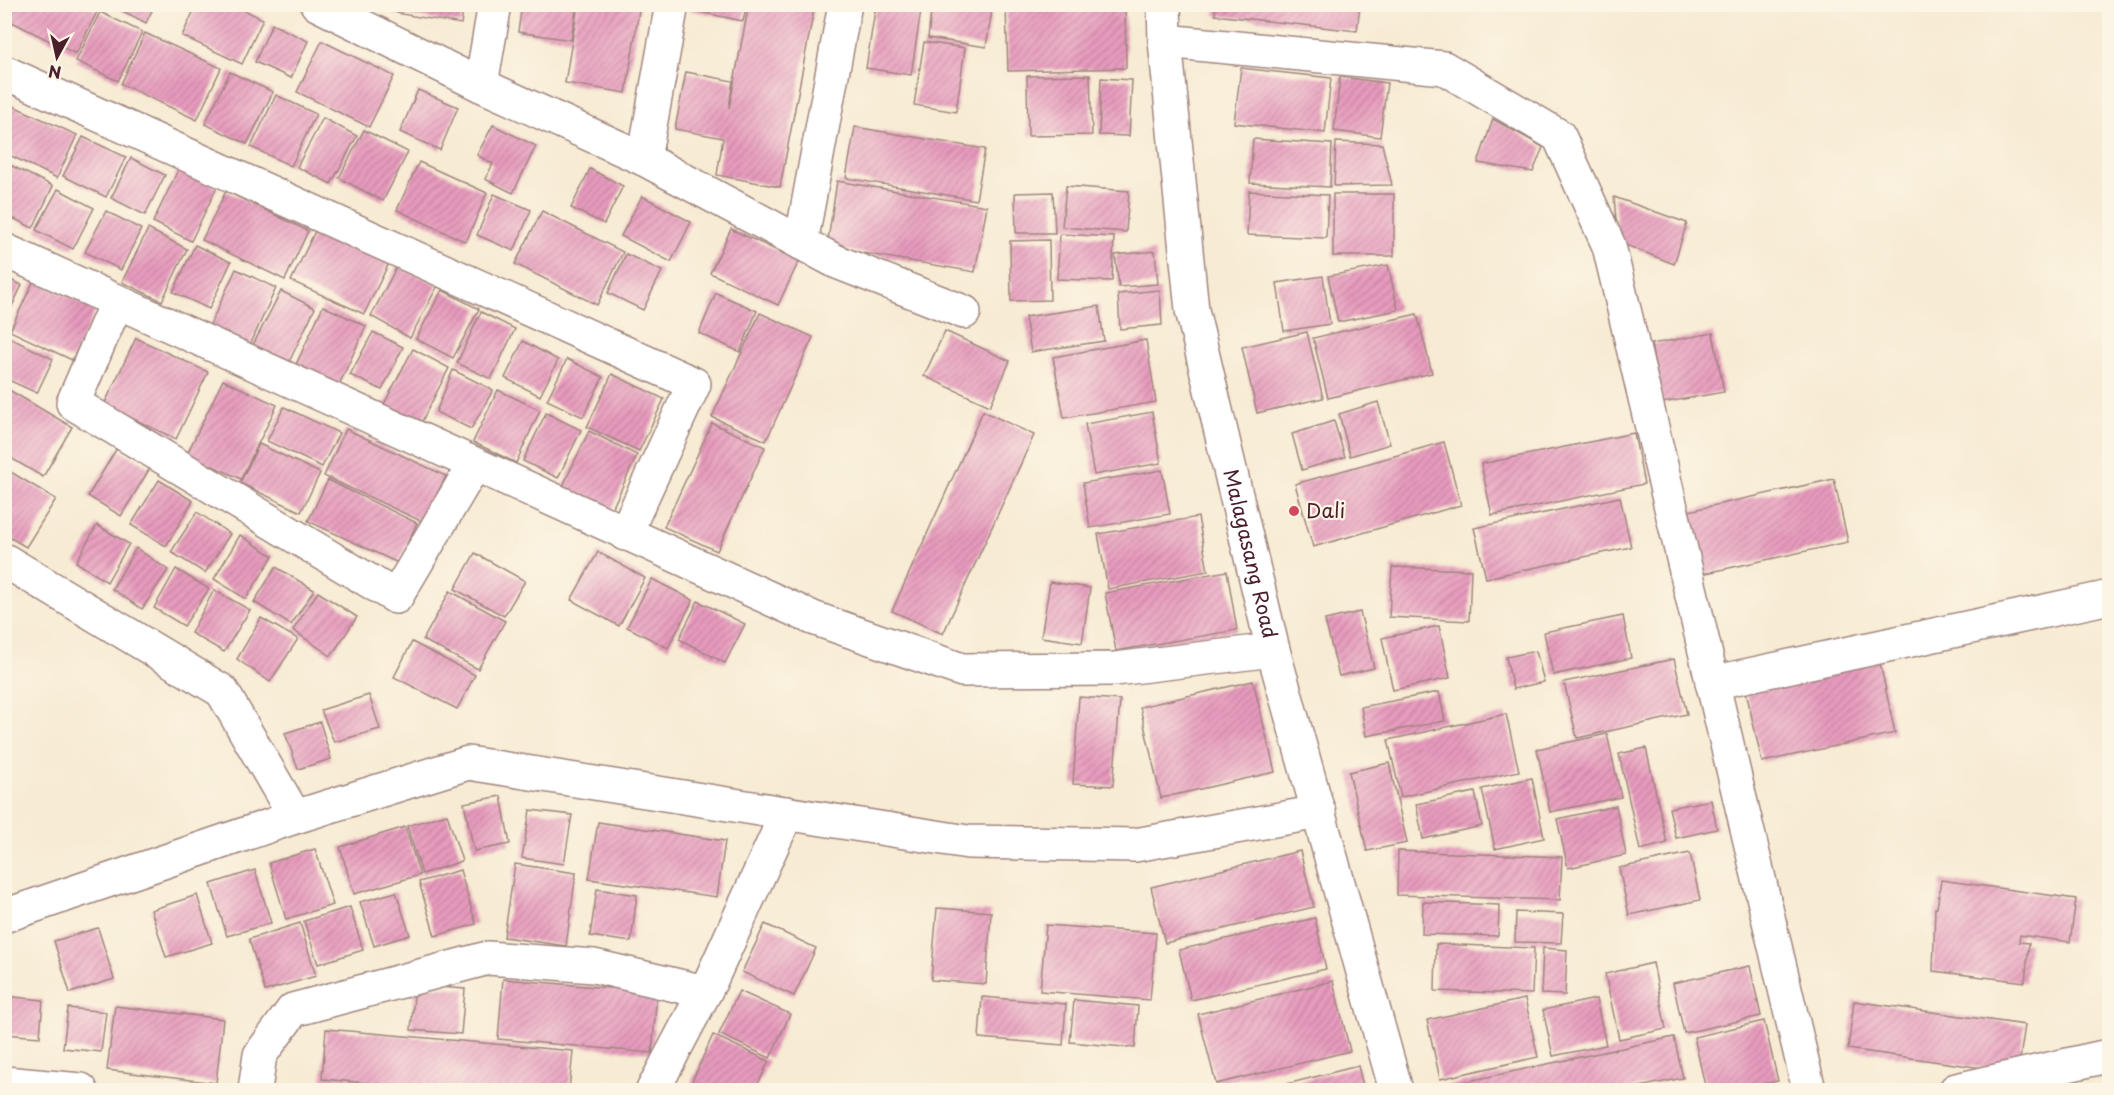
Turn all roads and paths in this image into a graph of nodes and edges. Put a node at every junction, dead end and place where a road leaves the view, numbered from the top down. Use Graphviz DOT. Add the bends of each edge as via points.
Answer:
graph roads {
  1 [pos="317,4"];
  2 [pos="495,4"];
  3 [pos="672,4"];
  4 [pos="844,4"];
  5 [pos="1164,4"];
  6 [pos="1165,41"];
  7 [pos="4,72"];
  8 [pos="481,85"];
  9 [pos="644,159"];
  10 [pos="801,243"];
  11 [pos="4,250"];
  12 [pos="117,302"];
  13 [pos="964,312"];
  14 [pos="474,465"];
  15 [pos="625,534"];
  16 [pos="4,560"];
  17 [pos="2109,597"];
  18 [pos="1273,650"];
  19 [pos="1712,683"];
  20 [pos="1319,812"];
  21 [pos="787,813"];
  22 [pos="295,817"];
  23 [pos="4,916"];
  24 [pos="705,992"];
  25 [pos="2103,1057"];
  26 [pos="4,1083"];
  27 [pos="81,1090"];
  28 [pos="255,1090"];
  29 [pos="653,1090"];
  30 [pos="1396,1090"];
  31 [pos="1809,1090"];
  32 [pos="1956,1090"];
  1 -- 8 [label="street"];
  2 -- 8 [label="street"];
  3 -- 9 [label="street"];
  4 -- 10 [label="street"];
  5 -- 6 [label="street, Malagasang Road"];
  6 -- 18 [label="street, Malagasang Road" via="1192,310"];
  6 -- 19 [label="street" via="1444,68 1559,136 1609,246"];
  7 -- 15 [label="street" via="694,384"];
  8 -- 9 [label="street"];
  9 -- 10 [label="street"];
  10 -- 13 [label="street"];
  11 -- 12 [label="street"];
  12 -- 14 [label="street"];
  12 -- 14 [label="street" via="73,403 396,597"];
  14 -- 15 [label="street"];
  15 -- 18 [label="street" via="813,618 962,670 1115,669"];
  16 -- 22 [label="street" via="222,691"];
  17 -- 19 [label="street"];
  18 -- 20 [label="street, Malagasang Road"];
  19 -- 31 [label="street"];
  20 -- 21 [label="street" via="1135,845 968,842"];
  20 -- 30 [label="street, Malagasang Road"];
  21 -- 22 [label="street" via="468,763"];
  21 -- 24 [label="street"];
  22 -- 23 [label="street"];
  24 -- 28 [label="street" via="594,966 488,958 293,1010 260,1055"];
  24 -- 29 [label="street"];
  25 -- 32 [label="street"];
  26 -- 27 [label="street"];
}
